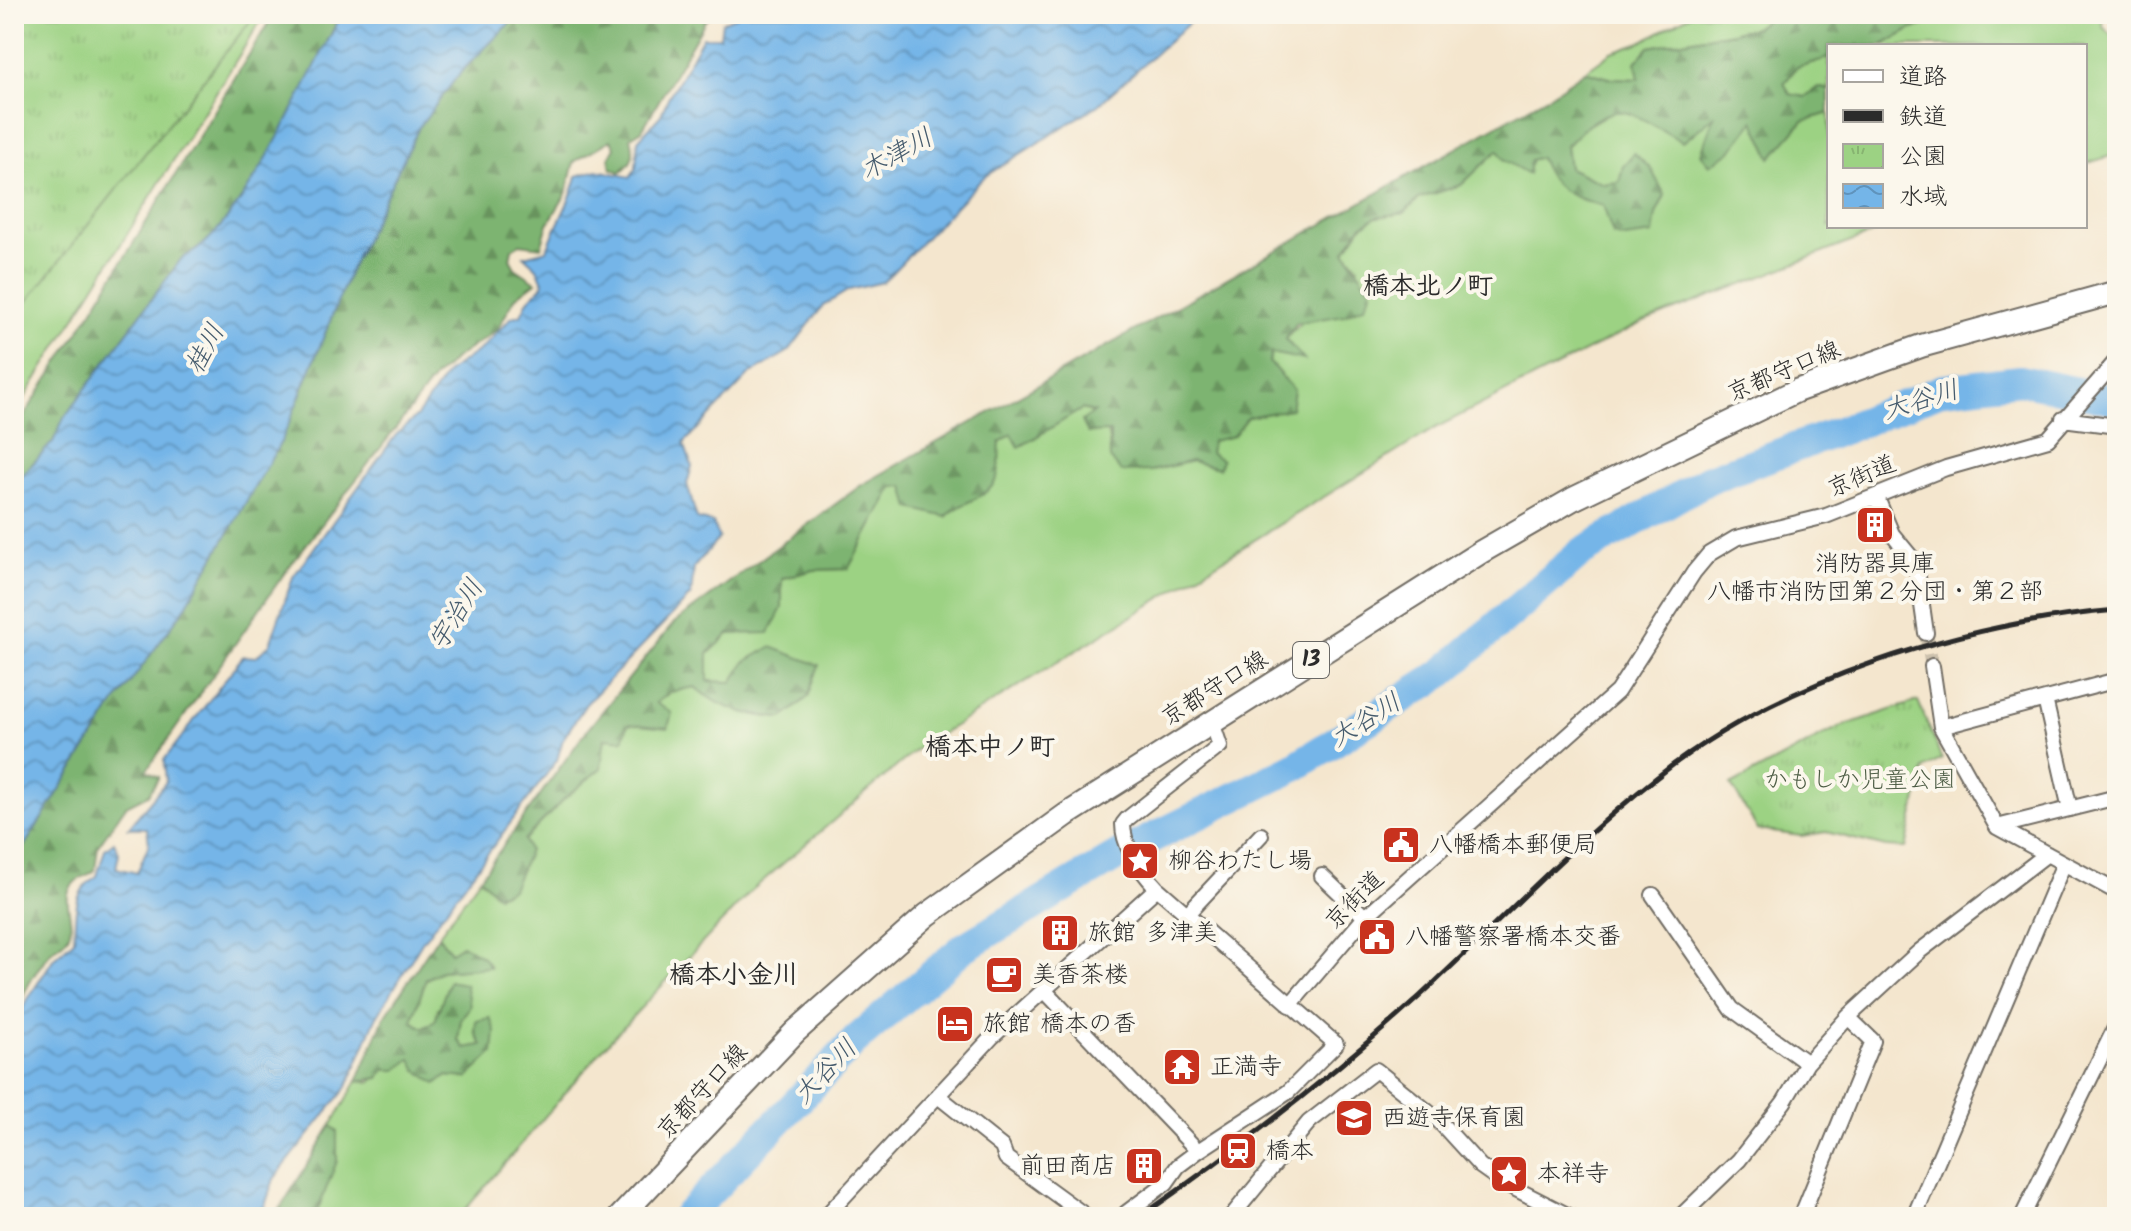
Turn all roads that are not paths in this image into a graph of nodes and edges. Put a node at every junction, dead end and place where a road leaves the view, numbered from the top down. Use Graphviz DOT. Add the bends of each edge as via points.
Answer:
graph roads {
  1 [pos="2117,292"];
  2 [pos="2117,360"];
  3 [pos="2063,419"];
  4 [pos="2117,426"];
  5 [pos="1877,498"];
  6 [pos="1926,633"];
  7 [pos="1932,666"];
  8 [pos="2117,680"];
  9 [pos="2045,699"];
  10 [pos="1212,722"];
  11 [pos="1941,727"];
  12 [pos="2117,797"];
  13 [pos="2070,809"];
  14 [pos="1997,827"];
  15 [pos="1261,835"];
  16 [pos="2047,854"];
  17 [pos="2064,863"];
  18 [pos="1322,876"];
  19 [pos="1157,888"];
  20 [pos="2117,892"];
  21 [pos="1653,895"];
  22 [pos="1186,915"];
  23 [pos="1365,917"];
  24 [pos="1045,991"];
  25 [pos="1290,1005"];
  26 [pos="1848,1017"];
  27 [pos="2117,1024"];
  28 [pos="1807,1063"];
  29 [pos="938,1096"];
  30 [pos="1198,1151"];
  31 [pos="1125,1216"];
  32 [pos="620,1217"];
  33 [pos="825,1217"];
  34 [pos="1087,1217"];
  35 [pos="1231,1217"];
  36 [pos="1571,1217"];
  37 [pos="1680,1217"];
  38 [pos="1801,1217"];
  39 [pos="1914,1217"];
  40 [pos="2022,1217"];
  1 -- 10 [label="main road, 京都守口線 / 13" via="1921,346 1796,391 1573,499"];
  2 -- 3 [label="street, 京街道"];
  3 -- 4 [label="street"];
  3 -- 5 [label="street, 京街道" via="2048,439 1946,468"];
  5 -- 6 [label="street" via="1892,534 1916,563"];
  5 -- 23 [label="street, 京街道" via="1736,538 1709,554 1617,692"];
  7 -- 11 [label="street"];
  8 -- 9 [label="street"];
  9 -- 11 [label="street"];
  9 -- 13 [label="street"];
  10 -- 19 [label="street" via="1220,746 1123,824 1137,862"];
  10 -- 32 [label="main road, 京都守口線 / 13" via="1066,815 927,915 795,1032"];
  11 -- 14 [label="street"];
  12 -- 13 [label="street"];
  13 -- 14 [label="street"];
  14 -- 16 [label="street"];
  15 -- 22 [label="street"];
  16 -- 17 [label="street"];
  16 -- 26 [label="street" via="1920,951"];
  17 -- 20 [label="street"];
  17 -- 39 [label="street"];
  18 -- 23 [label="street"];
  19 -- 22 [label="street"];
  19 -- 24 [label="street"];
  21 -- 28 [label="street" via="1732,1009"];
  22 -- 25 [label="street"];
  23 -- 25 [label="street, 京街道"];
  24 -- 29 [label="street" via="993,1036"];
  24 -- 30 [label="street"];
  25 -- 30 [label="street" via="1336,1044 1276,1101"];
  26 -- 28 [label="street"];
  26 -- 38 [label="street" via="1873,1041"];
  27 -- 40 [label="street"];
  28 -- 37 [label="street" via="1739,1160"];
  29 -- 33 [label="street"];
  29 -- 34 [label="street" via="1002,1147 1006,1158"];
  30 -- 31 [label="street"];
  35 -- 36 [label="street" via="1309,1122 1376,1070 1438,1120 1480,1166"];
}
